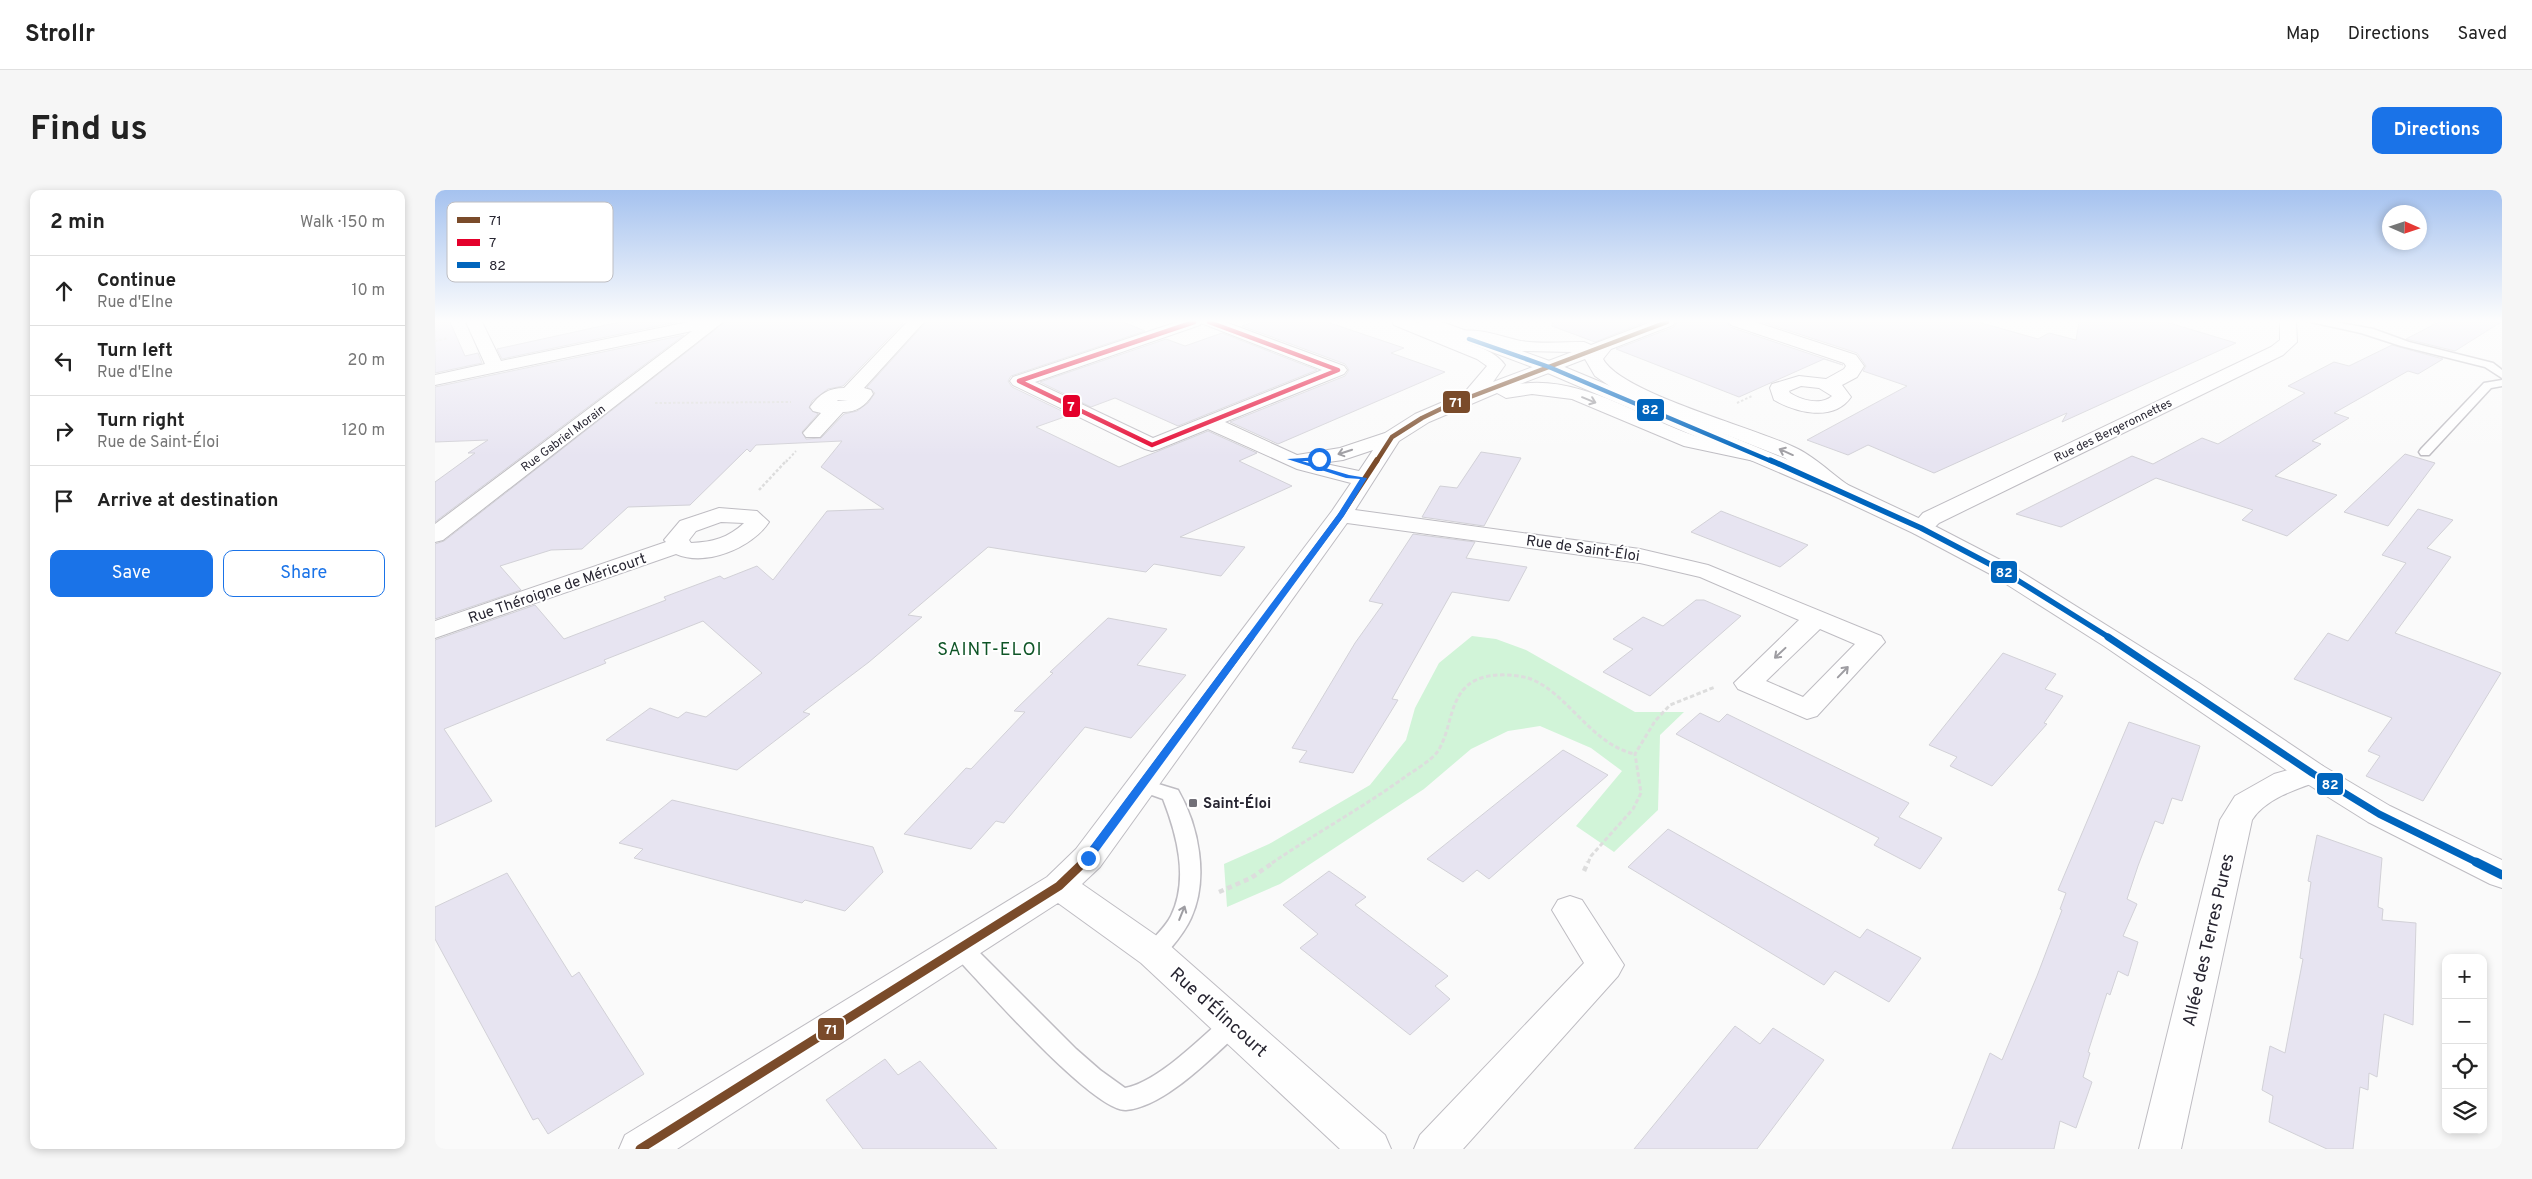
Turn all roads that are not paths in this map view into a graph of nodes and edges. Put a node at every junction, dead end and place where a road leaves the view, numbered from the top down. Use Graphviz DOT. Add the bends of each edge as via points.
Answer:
graph roads {
  1 [pos="495,367"];
  2 [pos="657,367"];
  3 [pos="872,367"];
  4 [pos="1061,367"];
  5 [pos="1329,367"];
  6 [pos="1496,367"];
  7 [pos="1549,367"];
  8 [pos="1598,367"];
  9 [pos="1855,367"];
  10 [pos="2244,367"];
  11 [pos="2490,367"];
  12 [pos="2502,375"];
  13 [pos="435,380"];
  14 [pos="2502,383"];
  15 [pos="1828,385"];
  16 [pos="1472,396"];
  17 [pos="1209,422"];
  18 [pos="813,432"];
  19 [pos="1391,437"];
  20 [pos="2425,452"];
  21 [pos="1759,456"];
  22 [pos="1290,459"];
  23 [pos="1364,478"];
  24 [pos="1840,490"];
  25 [pos="755,494"];
  26 [pos="734,515"];
  27 [pos="1341,515"];
  28 [pos="1921,528"];
  29 [pos="435,535"];
  30 [pos="680,545"];
  31 [pos="1815,619"];
  32 [pos="435,630"];
  33 [pos="2312,773"];
  34 [pos="1142,785"];
  35 [pos="2502,875"];
  36 [pos="1059,886"];
  37 [pos="1570,910"];
  38 [pos="960,946"];
  39 [pos="1154,953"];
  40 [pos="1233,1024"];
  41 [pos="640,1149"];
  42 [pos="1370,1149"];
  43 [pos="1435,1149"];
  44 [pos="2160,1149"];
  1 -- 13 [label="street"];
  2 -- 29 [label="street, Rue Gabriel Morain"];
  3 -- 18 [label="street" via="837,401"];
  4 -- 17 [label="street" via="1019,381 1152,445"];
  5 -- 17 [label="street" via="1338,370"];
  6 -- 16 [label="street"];
  7 -- 16 [label="street"];
  7 -- 21 [label="street"];
  24 -- 8 [label="street, one-way" via="1792,454 1627,389"];
  9 -- 15 [label="street" via="1851,373"];
  10 -- 28 [label="street, Rue des Bergeronnettes" via="1931,518"];
  11 -- 12 [label="lane"];
  14 -- 20 [label="lane" via="2488,385"];
  16 -- 19 [label="street" via="1422,418"];
  16 -- 21 [label="street, one-way" via="1532,388 1576,394 1691,442"];
  17 -- 22 [label="street"];
  19 -- 22 [label="street, one-way" via="1343,454 1319,459"];
  19 -- 23 [label="street"];
  21 -- 24 [label="street"];
  22 -- 23 [label="street" via="1348,477"];
  23 -- 27 [label="street"];
  24 -- 28 [label="street"];
  25 -- 26 [label="street"];
  26 -- 30 [label="street" via="719,515 688,526 676,540"];
  26 -- 30 [label="street" via="749,516 758,522 743,539 715,550 685,550"];
  27 -- 31 [label="street, Rue de Saint-Éloi" via="1640,556 1708,572"];
  27 -- 34 [label="street"];
  28 -- 33 [label="street" via="2001,570 2113,640"];
  30 -- 32 [label="street, Rue Théroigne de Méricourt"];
  31 -- 31 [label="street, Rue de Saint-Éloi, one-way" via="1747,683 1807,710 1872,642"];
  33 -- 35 [label="street" via="2379,814"];
  33 -- 44 [label="street, Allée des Terres Pures" via="2285,781 2246,804 2236,820"];
  34 -- 36 [label="street" via="1088,858"];
  39 -- 34 [label="lane, one-way" via="1181,919 1191,863 1183,824 1171,795"];
  36 -- 38 [label="street"];
  36 -- 39 [label="street, Rue d'Élincourt"];
  37 -- 43 [label="street" via="1605,965"];
  38 -- 40 [label="lane" via="1078,1066 1110,1094 1124,1099 1143,1095 1161,1084"];
  38 -- 41 [label="street"];
  39 -- 40 [label="street, Rue d'Élincourt"];
  40 -- 42 [label="street, Rue d'Élincourt"];
}
